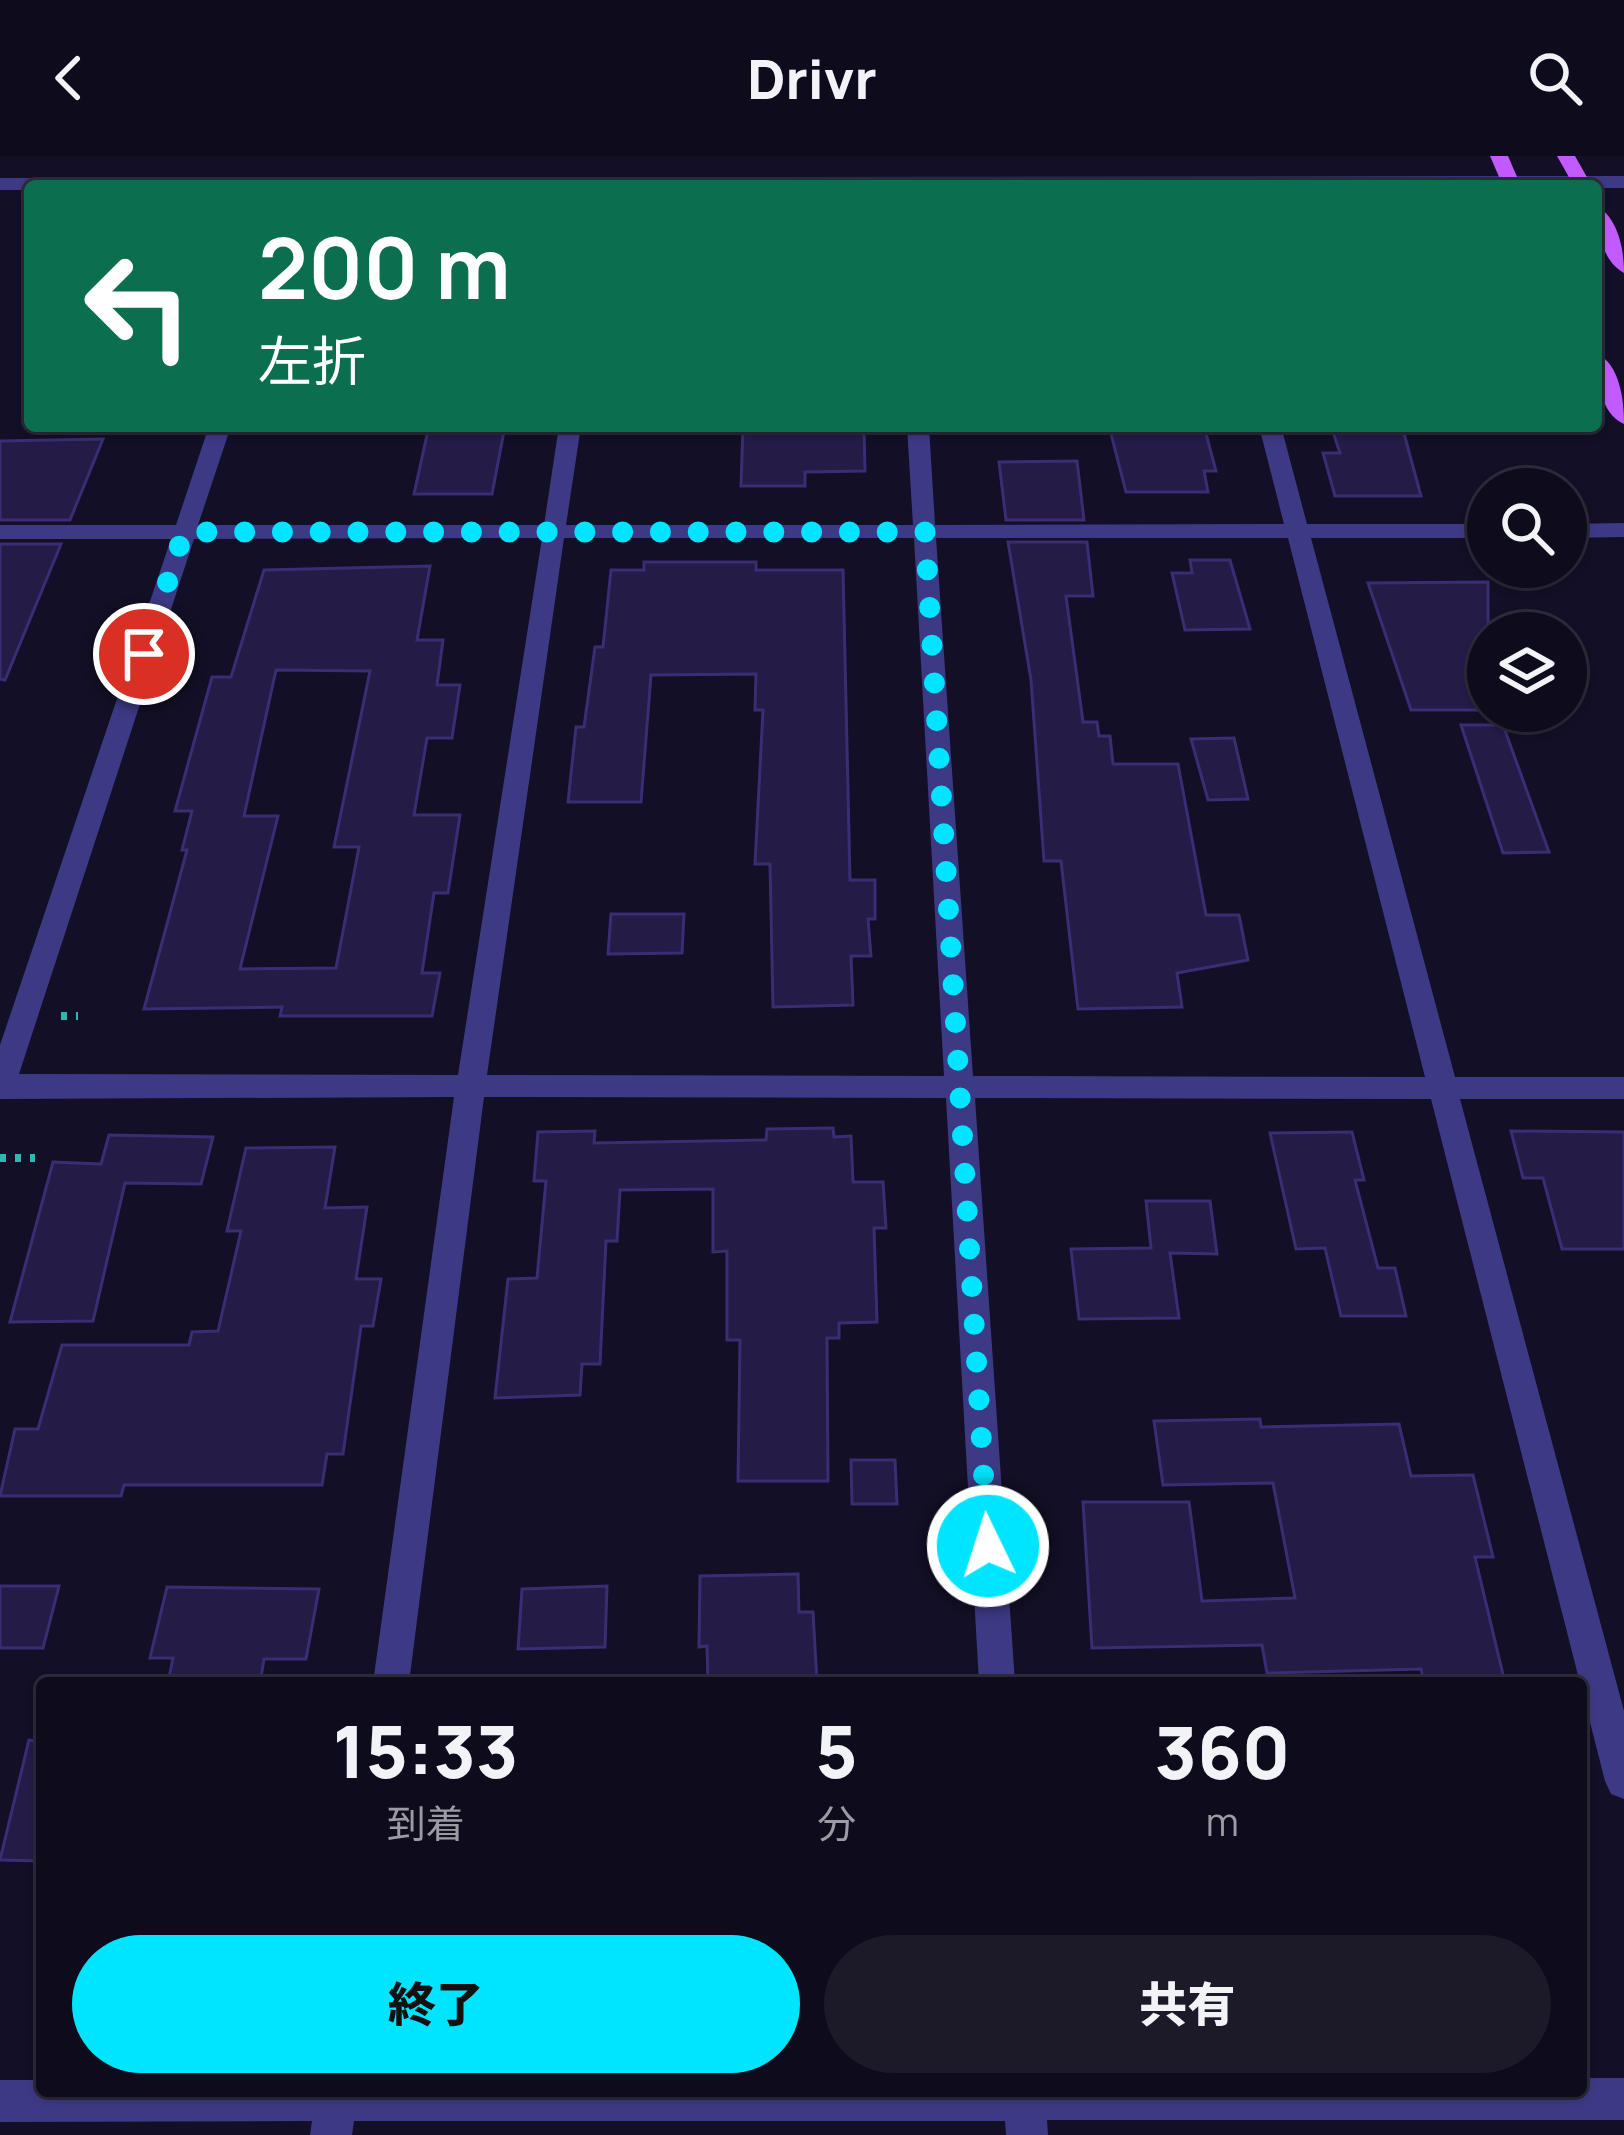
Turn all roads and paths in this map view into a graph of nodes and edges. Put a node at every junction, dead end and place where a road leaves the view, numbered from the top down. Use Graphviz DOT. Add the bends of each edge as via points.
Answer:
graph roads {
  1 [pos="16,156"];
  2 [pos="1,185"];
  3 [pos="1602,223"];
  4 [pos="1624,267"];
  5 [pos="1602,372"];
  6 [pos="1624,418"];
  7 [pos="218,432"];
  8 [pos="569,432"];
  9 [pos="919,432"];
  10 [pos="1272,432"];
  11 [pos="1624,530"];
  12 [pos="1297,531"];
  13 [pos="1467,531"];
  14 [pos="1587,531"];
  15 [pos="0,532"];
  16 [pos="184,532"];
  17 [pos="554,532"];
  18 [pos="925,532"];
  19 [pos="0,1086"];
  20 [pos="1624,1088"];
  21 [pos="470,1089"];
  22 [pos="958,1089"];
  23 [pos="1443,1090"];
  24 [pos="0,1158"];
  25 [pos="34,1158"];
  26 [pos="392,1677"];
  27 [pos="997,1677"];
  28 [pos="1624,1781"];
  29 [pos="1624,2099"];
  30 [pos="0,2101"];
  31 [pos="335,2108"];
  32 [pos="1025,2108"];
  1 -- 2 [label="street"];
  3 -- 4 [label="main road"];
  5 -- 6 [label="main road"];
  7 -- 16 [label="street"];
  8 -- 17 [label="street"];
  9 -- 18 [label="street"];
  10 -- 12 [label="street"];
  11 -- 14 [label="street"];
  12 -- 13 [label="street"];
  12 -- 18 [label="street"];
  12 -- 23 [label="street"];
  15 -- 16 [label="street"];
  16 -- 17 [label="street"];
  16 -- 19 [label="street"];
  17 -- 18 [label="street"];
  17 -- 21 [label="street"];
  18 -- 22 [label="street"];
  19 -- 21 [label="street"];
  20 -- 23 [label="street"];
  21 -- 22 [label="street"];
  21 -- 26 [label="street"];
  22 -- 23 [label="street"];
  22 -- 27 [label="street"];
  23 -- 28 [label="street"];
  24 -- 25 [label="path"];
  29 -- 32 [label="street"];
  30 -- 31 [label="street"];
  31 -- 32 [label="street"];
}
